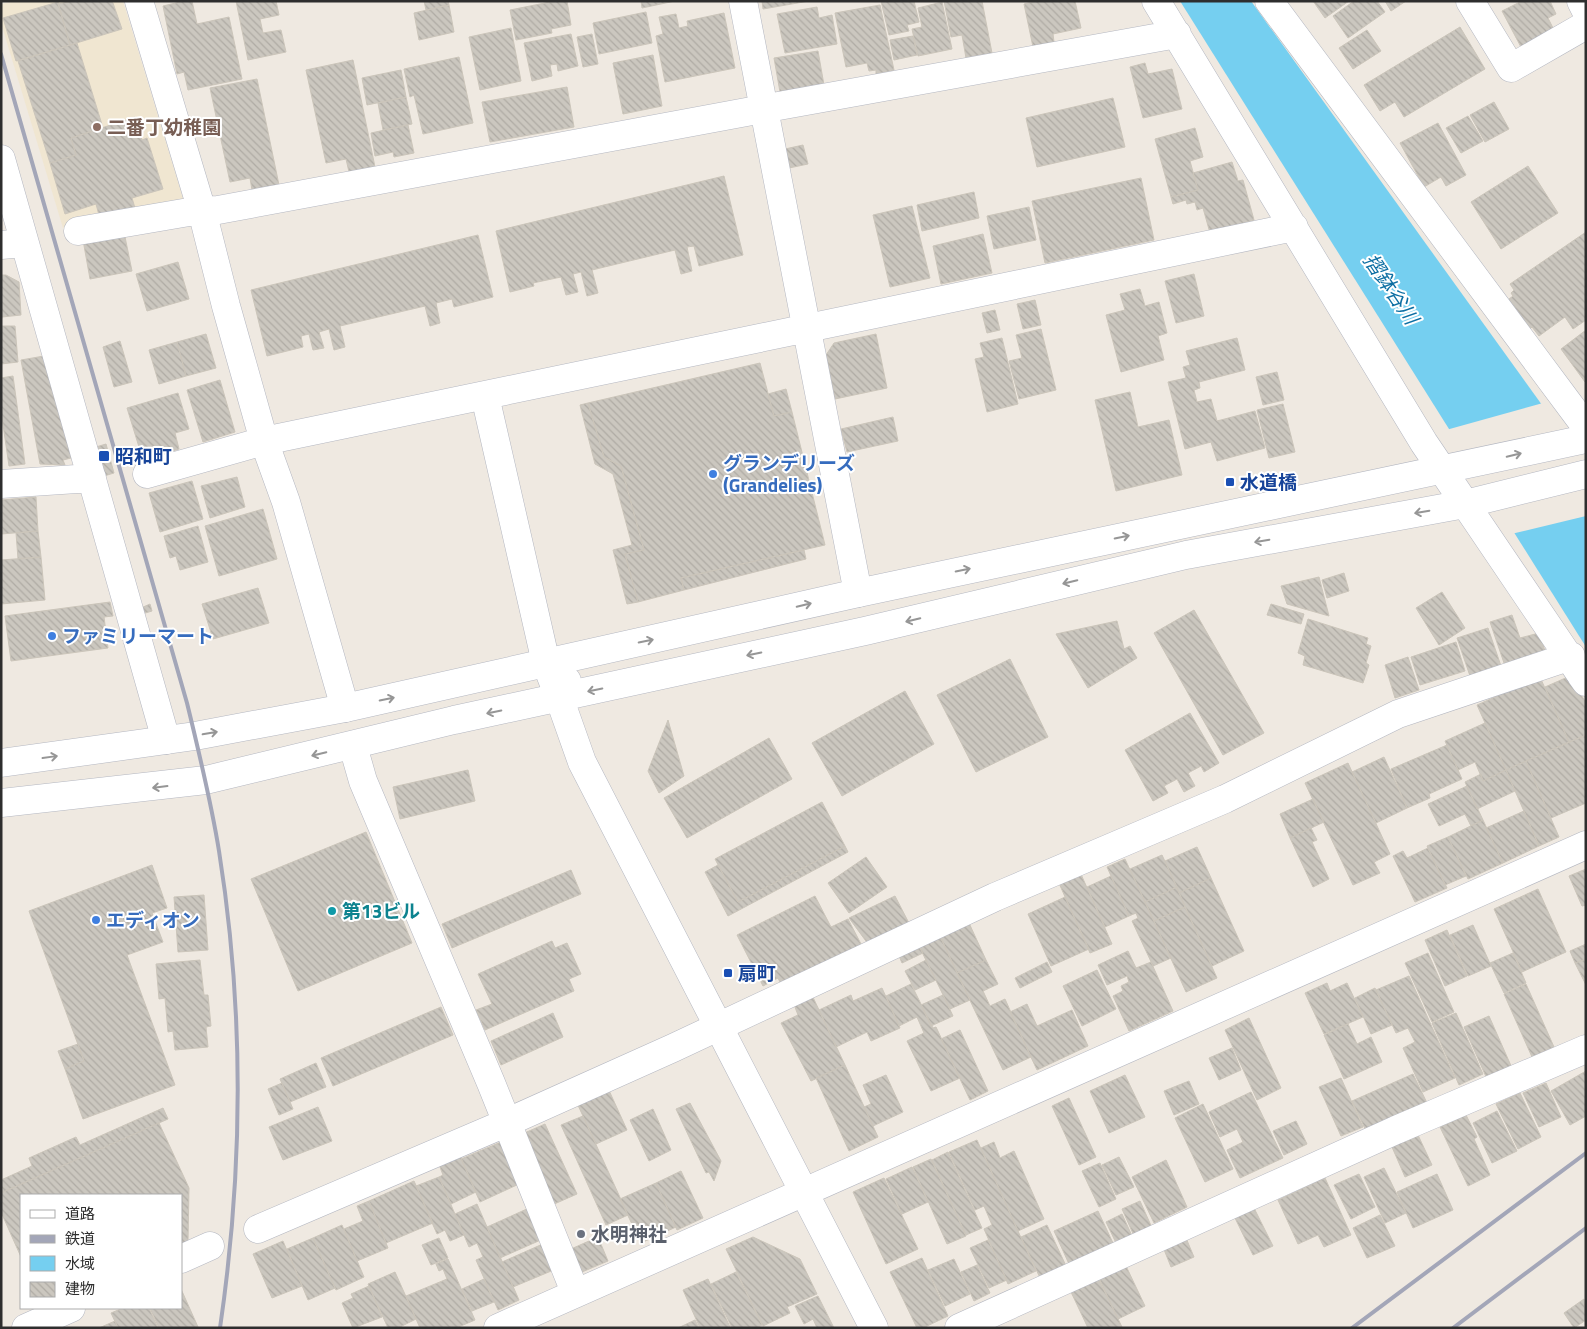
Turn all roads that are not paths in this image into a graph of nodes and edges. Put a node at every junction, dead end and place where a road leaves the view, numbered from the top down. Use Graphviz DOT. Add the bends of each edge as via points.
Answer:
graph roads {
  1 [pos="139,1"];
  2 [pos="743,1"];
  3 [pos="1156,1"];
  4 [pos="1269,1"];
  5 [pos="1470,1"];
  6 [pos="1581,1"];
  7 [pos="1586,11"];
  8 [pos="1586,25"];
  9 [pos="1177,34"];
  10 [pos="765,108"];
  11 [pos="1,160"];
  12 [pos="202,210"];
  13 [pos="1294,227"];
  14 [pos="78,231"];
  15 [pos="13,244"];
  16 [pos="807,329"];
  17 [pos="485,396"];
  18 [pos="1582,436"];
  19 [pos="264,441"];
  20 [pos="1455,468"];
  21 [pos="147,474"];
  22 [pos="1586,474"];
  23 [pos="92,478"];
  24 [pos="1,484"];
  25 [pos="1476,501"];
  26 [pos="858,593"];
  27 [pos="604,650"];
  28 [pos="546,663"];
  29 [pos="1579,671"];
  30 [pos="462,682"];
  31 [pos="559,698"];
  32 [pos="345,708"];
  33 [pos="166,740"];
  34 [pos="353,746"];
  35 [pos="1,764"];
  36 [pos="1,803"];
  37 [pos="1586,845"];
  38 [pos="718,1027"];
  39 [pos="1586,1049"];
  40 [pos="508,1122"];
  41 [pos="805,1191"];
  42 [pos="258,1229"];
  43 [pos="210,1246"];
  44 [pos="182,1259"];
  45 [pos="575,1292"];
  46 [pos="69,1309"];
  47 [pos="26,1328"];
  48 [pos="498,1328"];
  49 [pos="874,1328"];
  50 [pos="959,1328"];
  1 -- 12 [label="street"];
  2 -- 10 [label="street"];
  3 -- 9 [label="street"];
  4 -- 18 [label="street"];
  5 -- 8 [label="street" via="1511,68"];
  6 -- 7 [label="street"];
  9 -- 10 [label="street"];
  9 -- 13 [label="street"];
  10 -- 12 [label="street" via="218,210"];
  10 -- 16 [label="street"];
  11 -- 15 [label="street"];
  12 -- 14 [label="street"];
  12 -- 19 [label="street"];
  13 -- 16 [label="street"];
  13 -- 20 [label="street" via="1424,443"];
  15 -- 23 [label="street"];
  16 -- 17 [label="street"];
  16 -- 26 [label="street"];
  17 -- 19 [label="street"];
  17 -- 28 [label="street"];
  20 -- 18 [label="street, one-way"];
  19 -- 21 [label="street"];
  19 -- 32 [label="street" via="286,502"];
  20 -- 25 [label="street"];
  26 -- 20 [label="street, one-way"];
  22 -- 25 [label="street"];
  23 -- 24 [label="street"];
  23 -- 33 [label="street"];
  25 -- 29 [label="street"];
  25 -- 31 [label="street, one-way" via="1186,555 865,631"];
  27 -- 26 [label="street, one-way"];
  27 -- 28 [label="street"];
  27 -- 31 [label="street" via="580,666 569,678"];
  28 -- 30 [label="street"];
  28 -- 31 [label="street"];
  29 -- 38 [label="street" via="1398,714 1225,799 995,897"];
  30 -- 31 [label="street" via="531,690"];
  32 -- 30 [label="street, one-way"];
  31 -- 34 [label="street, one-way"];
  31 -- 38 [label="street" via="582,762"];
  33 -- 32 [label="street, one-way"];
  35 -- 33 [label="street, one-way"];
  34 -- 36 [label="street, one-way" via="206,780"];
  34 -- 40 [label="street" via="363,781"];
  37 -- 41 [label="street"];
  38 -- 40 [label="street"];
  38 -- 41 [label="street"];
  39 -- 50 [label="street" via="1396,1130"];
  40 -- 42 [label="street"];
  40 -- 45 [label="street"];
  41 -- 45 [label="street"];
  41 -- 49 [label="street"];
  43 -- 44 [label="street"];
  45 -- 48 [label="street"];
  46 -- 47 [label="street"];
}
